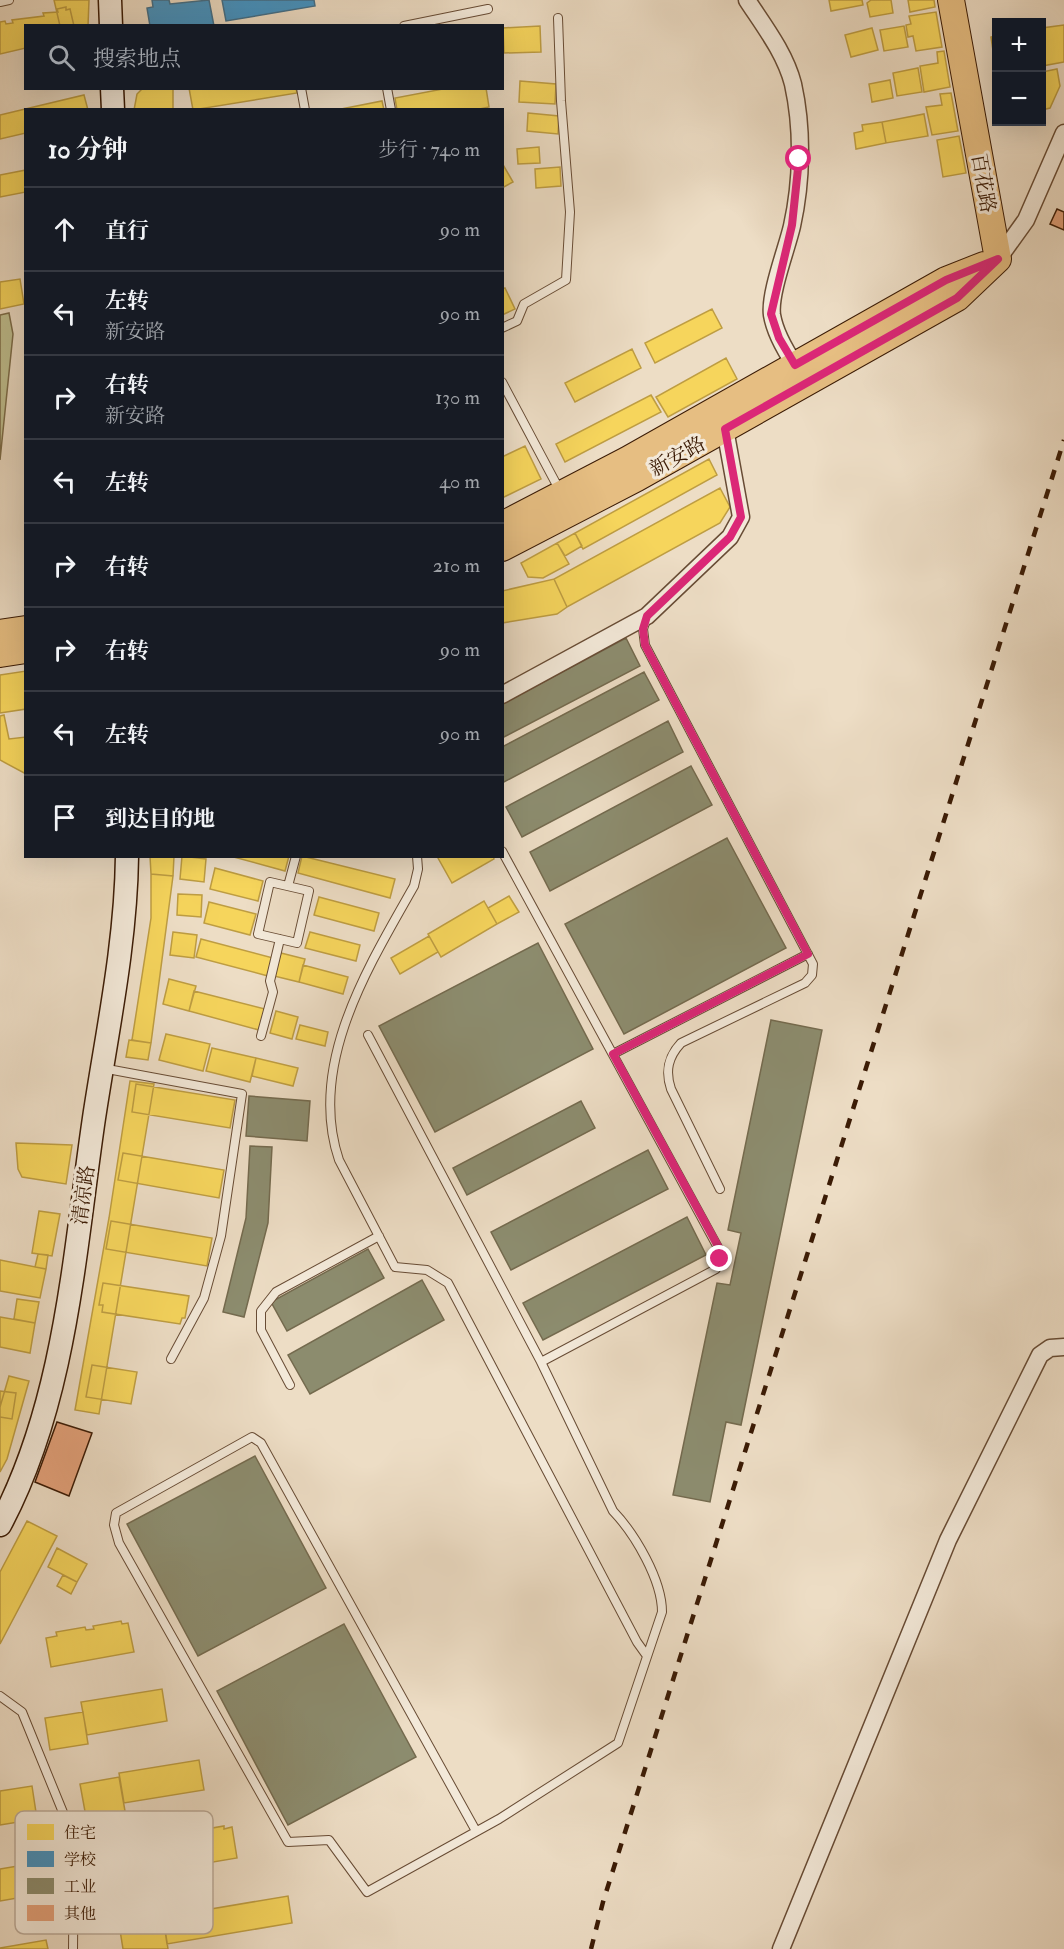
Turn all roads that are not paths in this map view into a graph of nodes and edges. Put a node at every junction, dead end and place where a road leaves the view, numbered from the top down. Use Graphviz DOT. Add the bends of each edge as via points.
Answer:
graph roads {
  1 [pos="9,0"];
  2 [pos="110,0"];
  3 [pos="747,0"];
  4 [pos="951,0"];
  5 [pos="0,2"];
  6 [pos="488,9"];
  7 [pos="558,18"];
  8 [pos="111,24"];
  9 [pos="414,24"];
  10 [pos="112,90"];
  11 [pos="301,90"];
  12 [pos="387,90"];
  13 [pos="113,108"];
  14 [pos="306,108"];
  15 [pos="391,108"];
  16 [pos="1064,133"];
  17 [pos="998,259"];
  18 [pos="504,327"];
  19 [pos="795,365"];
  20 [pos="504,386"];
  21 [pos="725,429"];
  22 [pos="562,495"];
  23 [pos="504,524"];
  24 [pos="504,547"];
  25 [pos="647,616"];
  26 [pos="24,629"];
  27 [pos="0,633"];
  28 [pos="24,650"];
  29 [pos="0,654"];
  30 [pos="504,694"];
  31 [pos="504,855"];
  32 [pos="128,858"];
  33 [pos="295,858"];
  34 [pos="417,858"];
  35 [pos="288,886"];
  36 [pos="280,939"];
  37 [pos="808,954"];
  38 [pos="368,1035"];
  39 [pos="261,1036"];
  40 [pos="613,1054"];
  41 [pos="102,1068"];
  42 [pos="720,1189"];
  43 [pos="379,1236"];
  44 [pos="1064,1347"];
  45 [pos="171,1359"];
  46 [pos="541,1362"];
  47 [pos="290,1385"];
  48 [pos="0,1525"];
  49 [pos="647,1656"];
  50 [pos="0,1696"];
  51 [pos="62,1811"];
  52 [pos="477,1831"];
  53 [pos="73,1934"];
  54 [pos="73,1949"];
  55 [pos="781,1949"];
  1 -- 5 [label="lane"];
  2 -- 8 [label="street"];
  3 -- 19 [label="street" via="777,46 788,69 795,99 799,159 796,202 771,314"];
  4 -- 17 [label="main road, 百花路"];
  6 -- 9 [label="lane"];
  7 -- 18 [label="lane" via="570,212 566,280 524,304 517,321"];
  10 -- 13 [label="street"];
  11 -- 14 [label="lane"];
  12 -- 15 [label="lane"];
  16 -- 17 [label="street, 新安路" via="1026,220"];
  17 -- 19 [label="main road, 新安路" via="946,280"];
  17 -- 21 [label="main road, 新安路" via="957,298"];
  19 -- 22 [label="main road, 新安路"];
  20 -- 22 [label="lane"];
  21 -- 24 [label="main road, 新安路"];
  21 -- 25 [label="street" via="739,524"];
  22 -- 23 [label="main road, 新安路"];
  25 -- 30 [label="street"];
  25 -- 37 [label="lane" via="643,629 645,645"];
  26 -- 27 [label="main road"];
  28 -- 29 [label="main road"];
  31 -- 40 [label="lane"];
  32 -- 41 [label="street, 清凉路" via="121,944"];
  33 -- 35 [label="lane"];
  34 -- 43 [label="lane" via="414,886 358,993 328,1091 330,1130 339,1160"];
  35 -- 36 [label="lane" via="309,891 297,943"];
  35 -- 36 [label="lane" via="270,882 258,934"];
  36 -- 39 [label="lane" via="270,981 273,992"];
  37 -- 40 [label="lane"];
  37 -- 42 [label="lane" via="813,970 805,983 681,1043 671,1055 667,1072 671,1089"];
  38 -- 46 [label="lane"];
  40 -- 46 [label="lane" via="719,1248 720,1259 716,1269"];
  41 -- 45 [label="lane" via="242,1094 221,1236 204,1298"];
  41 -- 48 [label="street, 清凉路" via="57,1358 30,1455"];
  43 -- 47 [label="lane" via="276,1292 261,1311 261,1330"];
  43 -- 49 [label="lane" via="395,1267 427,1270 448,1283"];
  44 -- 55 [label="street" via="1050,1348 1040,1355 948,1540"];
  46 -- 49 [label="lane" via="613,1511 630,1530 662,1597 662,1612"];
  49 -- 52 [label="lane" via="618,1743"];
  50 -- 51 [label="lane" via="22,1712"];
  52 -- 52 [label="lane" via="261,1443 252,1437 116,1513 114,1524 119,1543 288,1842 329,1840 367,1892"];
  53 -- 54 [label="lane"];
}
